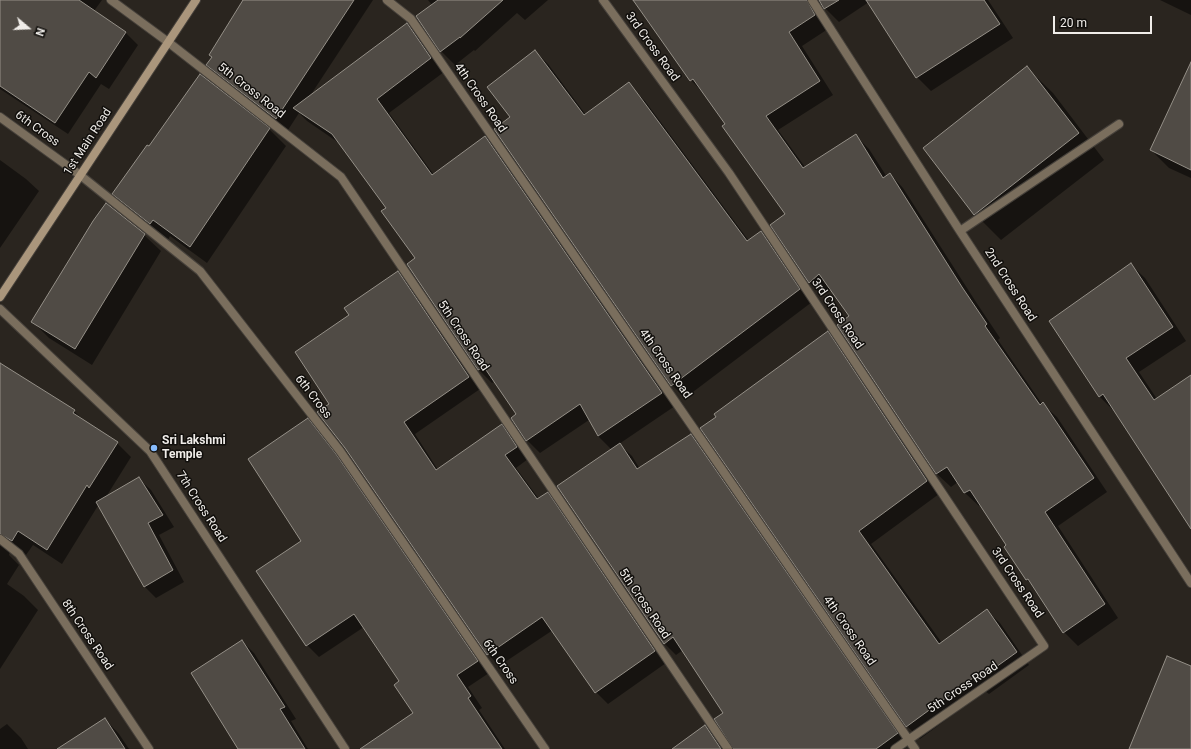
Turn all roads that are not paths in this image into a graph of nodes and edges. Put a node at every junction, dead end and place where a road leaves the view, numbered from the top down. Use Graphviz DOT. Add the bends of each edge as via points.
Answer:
graph roads {
  1 [pos="111,0"];
  2 [pos="196,0"];
  3 [pos="387,0"];
  4 [pos="603,0"];
  5 [pos="812,0"];
  6 [pos="168,42"];
  7 [pos="0,117"];
  8 [pos="1119,124"];
  9 [pos="80,175"];
  10 [pos="960,232"];
  11 [pos="0,297"];
  12 [pos="0,309"];
  13 [pos="0,539"];
  14 [pos="1191,583"];
  15 [pos="1044,646"];
  16 [pos="909,739"];
  17 [pos="149,749"];
  18 [pos="345,749"];
  19 [pos="545,749"];
  20 [pos="728,749"];
  21 [pos="895,749"];
  22 [pos="915,749"];
  1 -- 6 [label="street, 5th Cross Road"];
  2 -- 6 [label="street, 1st Main Road"];
  3 -- 16 [label="street, 4th Cross Road" via="416,25"];
  4 -- 15 [label="street, 3rd Cross Road" via="729,174"];
  5 -- 10 [label="street, 2nd Cross Road"];
  6 -- 9 [label="street, 1st Main Road"];
  6 -- 20 [label="street, 5th Cross Road" via="341,176"];
  7 -- 9 [label="street, 6th Cross"];
  8 -- 10 [label="street"];
  9 -- 11 [label="street, 1st Main Road"];
  9 -- 19 [label="street, 6th Cross" via="200,271 340,451"];
  10 -- 14 [label="street, 2nd Cross Road"];
  12 -- 18 [label="street, 7th Cross Road" via="150,452"];
  13 -- 17 [label="street, 8th Cross Road" via="19,554"];
  15 -- 16 [label="street, 5th Cross Road"];
  16 -- 21 [label="street, 5th Cross Road"];
  16 -- 22 [label="street, 4th Cross Road"];
}
